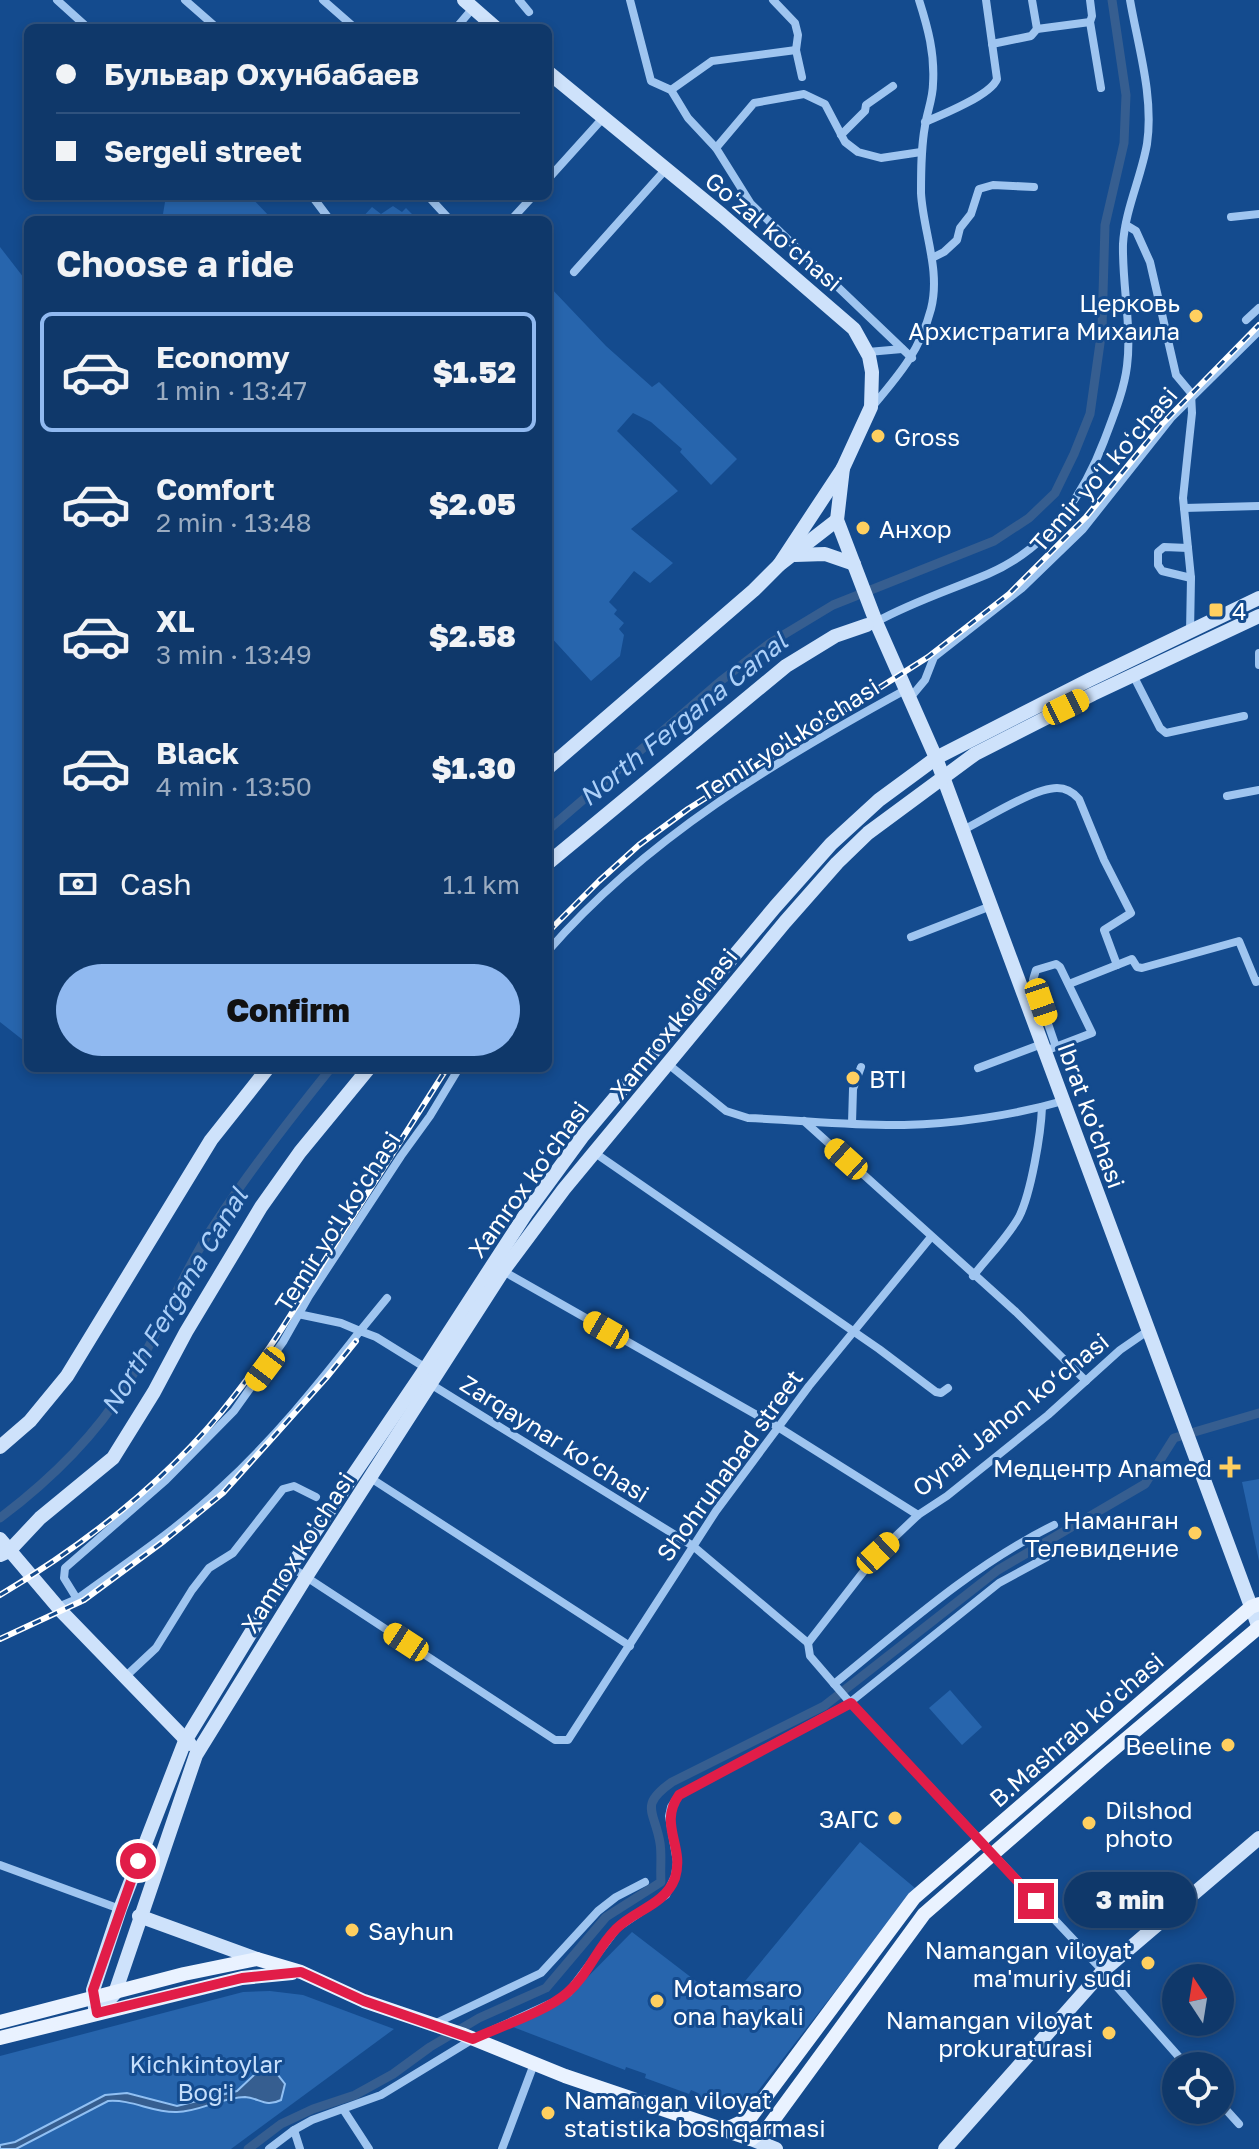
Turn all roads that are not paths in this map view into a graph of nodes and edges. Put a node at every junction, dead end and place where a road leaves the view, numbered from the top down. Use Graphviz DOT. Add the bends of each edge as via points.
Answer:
graph roads {
  1 [pos="57,0"];
  2 [pos="185,0"];
  3 [pos="323,0"];
  4 [pos="519,0"];
  5 [pos="630,0"];
  6 [pos="773,0"];
  7 [pos="919,0"];
  8 [pos="986,0"];
  9 [pos="1032,0"];
  10 [pos="1090,0"];
  11 [pos="1130,0"];
  12 [pos="469,4"];
  13 [pos="529,12"];
  14 [pos="1090,22"];
  15 [pos="84,24"];
  16 [pos="212,24"];
  17 [pos="350,24"];
  18 [pos="458,24"];
  19 [pos="492,24"];
  20 [pos="1037,29"];
  21 [pos="992,44"];
  22 [pos="796,50"];
  23 [pos="552,75"];
  24 [pos="802,77"];
  25 [pos="893,86"];
  26 [pos="1101,88"];
  27 [pos="671,90"];
  28 [pos="603,118"];
  29 [pos="925,122"];
  30 [pos="841,135"];
  31 [pos="716,148"];
  32 [pos="921,152"];
  33 [pos="666,169"];
  34 [pos="552,175"];
  35 [pos="1034,187"];
  36 [pos="432,200"];
  37 [pos="529,200"];
  38 [pos="1259,214"];
  39 [pos="446,216"];
  40 [pos="515,216"];
  41 [pos="1231,217"];
  42 [pos="1126,225"];
  43 [pos="932,258"];
  44 [pos="574,272"];
  45 [pos="1259,308"];
  46 [pos="1246,320"];
  47 [pos="1259,331"];
  48 [pos="902,349"];
  49 [pos="868,352"];
  50 [pos="912,358"];
  51 [pos="1191,396"];
  52 [pos="871,407"];
  53 [pos="843,468"];
  54 [pos="1259,506"];
  55 [pos="1184,508"];
  56 [pos="837,520"];
  57 [pos="1188,548"];
  58 [pos="795,555"];
  59 [pos="779,565"];
  60 [pos="856,569"];
  61 [pos="1191,578"];
  62 [pos="1259,598"];
  63 [pos="1259,616"];
  64 [pos="872,624"];
  65 [pos="1190,632"];
  66 [pos="1259,653"];
  67 [pos="1259,665"];
  68 [pos="1133,675"];
  69 [pos="909,694"];
  70 [pos="1244,716"];
  71 [pos="936,758"];
  72 [pos="552,765"];
  73 [pos="943,776"];
  74 [pos="1259,790"];
  75 [pos="1227,796"];
  76 [pos="963,830"];
  77 [pos="552,860"];
  78 [pos="991,906"];
  79 [pos="911,937"];
  80 [pos="552,947"];
  81 [pos="1117,965"];
  82 [pos="1259,981"];
  83 [pos="1069,984"];
  84 [pos="1048,1047"];
  85 [pos="668,1064"];
  86 [pos="861,1067"];
  87 [pos="978,1068"];
  88 [pos="265,1072"];
  89 [pos="366,1072"];
  90 [pos="457,1072"];
  91 [pos="632,1078"];
  92 [pos="646,1091"];
  93 [pos="1063,1101"];
  94 [pos="1042,1107"];
  95 [pos="803,1120"];
  96 [pos="852,1123"];
  97 [pos="595,1153"];
  98 [pos="931,1237"];
  99 [pos="503,1271"];
  100 [pos="973,1276"];
  101 [pos="387,1298"];
  102 [pos="298,1314"];
  103 [pos="1149,1330"];
  104 [pos="360,1331"];
  105 [pos="853,1332"];
  106 [pos="426,1368"];
  107 [pos="1086,1381"];
  108 [pos="432,1385"];
  109 [pos="948,1388"];
  110 [pos="778,1427"];
  111 [pos="0,1447"];
  112 [pos="357,1470"];
  113 [pos="370,1478"];
  114 [pos="316,1497"];
  115 [pos="918,1515"];
  116 [pos="1054,1525"];
  117 [pos="693,1546"];
  118 [pos="4,1548"];
  119 [pos="1047,1557"];
  120 [pos="291,1567"];
  121 [pos="306,1577"];
  122 [pos="77,1599"];
  123 [pos="1255,1606"];
  124 [pos="58,1607"];
  125 [pos="1259,1627"];
  126 [pos="808,1643"];
  127 [pos="630,1646"];
  128 [pos="124,1678"];
  129 [pos="835,1685"];
  130 [pos="849,1701"];
  131 [pos="185,1741"];
  132 [pos="199,1749"];
  133 [pos="1259,1838"];
  134 [pos="980,1841"];
  135 [pos="993,1854"];
  136 [pos="0,1865"];
  137 [pos="645,1882"];
  138 [pos="120,1909"];
  139 [pos="139,1916"];
  140 [pos="257,1959"];
  141 [pos="1103,1971"];
  142 [pos="301,1972"];
  143 [pos="115,1993"];
  144 [pos="95,2006"];
  145 [pos="0,2022"];
  146 [pos="438,2026"];
  147 [pos="469,2037"];
  148 [pos="0,2038"];
  149 [pos="1175,2052"];
  150 [pos="534,2064"];
  151 [pos="343,2109"];
  152 [pos="750,2118"];
  153 [pos="1234,2118"];
  154 [pos="1239,2124"];
  155 [pos="294,2130"];
  156 [pos="724,2130"];
  157 [pos="750,2144"];
  158 [pos="269,2149"];
  159 [pos="300,2149"];
  160 [pos="369,2149"];
  161 [pos="502,2149"];
  162 [pos="776,2149"];
  163 [pos="945,2149"];
  1 -- 15 [label="street"];
  2 -- 16 [label="street"];
  3 -- 17 [label="street"];
  4 -- 13 [label="street"];
  5 -- 27 [label="street" via="649,77"];
  6 -- 22 [label="street" via="795,23"];
  7 -- 29 [label="street" via="934,68"];
  8 -- 21 [label="street"];
  9 -- 20 [label="street"];
  10 -- 14 [label="street"];
  11 -- 42 [label="street" via="1149,109 1147,145"];
  12 -- 18 [label="street"];
  12 -- 19 [label="main road"];
  14 -- 20 [label="street"];
  14 -- 26 [label="street"];
  20 -- 21 [label="street" via="1031,36"];
  21 -- 29 [label="street" via="995,86"];
  22 -- 24 [label="street"];
  22 -- 27 [label="street" via="712,61"];
  23 -- 28 [label="main road, Goʻzal koʻchasi"];
  25 -- 30 [label="street" via="866,105"];
  27 -- 31 [label="street"];
  28 -- 33 [label="main road, Goʻzal koʻchasi"];
  28 -- 34 [label="street"];
  29 -- 32 [label="street"];
  30 -- 31 [label="street" via="825,104 804,94 754,103"];
  30 -- 32 [label="street" via="850,147 874,157"];
  31 -- 48 [label="street" via="751,204"];
  32 -- 43 [label="street"];
  33 -- 44 [label="street"];
  33 -- 49 [label="main road, Goʻzal koʻchasi" via="854,329"];
  35 -- 43 [label="street" via="979,189 957,240"];
  36 -- 39 [label="street"];
  37 -- 40 [label="street"];
  38 -- 41 [label="street"];
  42 -- 51 [label="street" via="1136,231 1150,262 1176,375"];
  42 -- 64 [label="street" via="1127,368 1082,492 1036,544 1006,565"];
  43 -- 50 [label="street" via="932,304"];
  45 -- 46 [label="street"];
  47 -- 51 [label="street, Temir yoʻl koʻchasi"];
  48 -- 49 [label="street"];
  48 -- 50 [label="street"];
  49 -- 52 [label="main road"];
  50 -- 52 [label="street"];
  51 -- 55 [label="street"];
  51 -- 69 [label="street, Temir yoʻl koʻchasi" via="1083,529 1022,588 934,657 925,680"];
  52 -- 53 [label="main road"];
  53 -- 56 [label="main road"];
  53 -- 59 [label="main road"];
  54 -- 55 [label="street"];
  55 -- 57 [label="street"];
  56 -- 58 [label="main road"];
  56 -- 60 [label="main road, Ibrat ko'chasi"];
  57 -- 61 [label="street"];
  57 -- 61 [label="street" via="1164,547 1157,561 1162,571"];
  58 -- 59 [label="main road"];
  58 -- 60 [label="main road" via="825,554"];
  59 -- 72 [label="main road"];
  60 -- 64 [label="main road, Ibrat ko'chasi"];
  61 -- 65 [label="street"];
  62 -- 65 [label="main road, Xamrox koʻchasi"];
  63 -- 68 [label="main road, Xamrox ko'chasi"];
  64 -- 69 [label="main road, Ibrat ko'chasi"];
  64 -- 77 [label="main road" via="835,636 786,666"];
  65 -- 71 [label="main road, Xamrox koʻchasi"];
  66 -- 67 [label="street"];
  68 -- 70 [label="street" via="1166,733"];
  68 -- 73 [label="main road, Xamrox ko'chasi" via="1013,733"];
  69 -- 71 [label="main road, Ibrat ko'chasi"];
  69 -- 80 [label="street, Temir yo'l ko'chasi" via="815,739 729,795 618,879"];
  71 -- 73 [label="main road, Ibrat ko'chasi"];
  71 -- 91 [label="main road, Xamrox koʻchasi" via="831,844"];
  73 -- 76 [label="main road, Ibrat ko'chasi"];
  73 -- 85 [label="main road, Xamrox ko'chasi" via="837,863"];
  74 -- 75 [label="street"];
  76 -- 78 [label="main road, Ibrat ko'chasi"];
  76 -- 81 [label="street" via="1043,790 1060,787 1072,792 1131,911 1104,930"];
  78 -- 79 [label="street"];
  78 -- 84 [label="main road, Ibrat ko'chasi"];
  81 -- 82 [label="street" via="1132,959 1142,968 1239,941"];
  81 -- 83 [label="street"];
  83 -- 84 [label="street" via="1092,1033"];
  83 -- 84 [label="street" via="1056,964 1037,969 1033,976"];
  84 -- 87 [label="street"];
  84 -- 93 [label="main road, Ibrat ko'chasi"];
  85 -- 92 [label="main road, Xamrox ko'chasi"];
  85 -- 95 [label="street" via="734,1116"];
  86 -- 96 [label="street" via="853,1089"];
  88 -- 111 [label="main road" via="211,1140 67,1376"];
  89 -- 118 [label="main road" via="261,1207 113,1458"];
  90 -- 102 [label="street, Temir yo'l ko'chasi"];
  91 -- 92 [label="street"];
  91 -- 106 [label="main road, Xamrox koʻchasi" via="527,1212"];
  92 -- 97 [label="main road, Xamrox ko'chasi"];
  93 -- 94 [label="street"];
  93 -- 103 [label="main road, Ibrat ko'chasi"];
  94 -- 96 [label="street" via="932,1124"];
  94 -- 100 [label="street" via="1025,1203"];
  95 -- 96 [label="street"];
  95 -- 98 [label="street"];
  97 -- 99 [label="main road, Xamrox ko'chasi"];
  97 -- 105 [label="street"];
  98 -- 100 [label="street"];
  98 -- 105 [label="street, Shohruhabad street"];
  99 -- 108 [label="main road, Xamrox ko'chasi"];
  99 -- 110 [label="street"];
  100 -- 107 [label="street"];
  101 -- 104 [label="street"];
  102 -- 104 [label="street"];
  102 -- 122 [label="street, Temir yo'l ko'chasi" via="265,1369 218,1429 65,1568 64,1578"];
  103 -- 107 [label="street, Oynai Jahon ko‘chasi"];
  103 -- 123 [label="main road, Ibrat ko'chasi"];
  104 -- 106 [label="street"];
  104 -- 122 [label="street" via="221,1489"];
  105 -- 109 [label="street" via="936,1392"];
  105 -- 110 [label="street, Shohruhabad street"];
  106 -- 108 [label="street"];
  106 -- 112 [label="main road, Xamrox koʻchasi"];
  107 -- 115 [label="street, Oynai Jahon ko‘chasi"];
  108 -- 113 [label="main road, Xamrox ko'chasi"];
  108 -- 117 [label="street, Zarqaynar ko‘chasi"];
  110 -- 115 [label="street"];
  110 -- 117 [label="street, Shohruhabad street"];
  112 -- 113 [label="street"];
  112 -- 120 [label="main road, Xamrox koʻchasi"];
  113 -- 121 [label="main road, Xamrox ko'chasi"];
  113 -- 127 [label="street"];
  114 -- 128 [label="street" via="294,1486 283,1489 233,1553 209,1568 156,1648"];
  115 -- 126 [label="street, Oynai Jahon ko‘chasi" via="878,1553"];
  116 -- 129 [label="street" via="981,1567"];
  117 -- 126 [label="street, Zarqaynar ko‘chasi"];
  117 -- 127 [label="street, Shohruhabad street"];
  118 -- 124 [label="main road"];
  119 -- 130 [label="street" via="999,1583"];
  120 -- 121 [label="street"];
  120 -- 131 [label="main road, Xamrox koʻchasi"];
  121 -- 127 [label="street, Shohruhabad street" via="555,1740 568,1740 577,1729"];
  121 -- 132 [label="main road, Xamrox ko'chasi"];
  122 -- 124 [label="street"];
  123 -- 125 [label="main road, Ibrat ko'chasi"];
  123 -- 134 [label="main road, B.Mashrab ko'chasi"];
  124 -- 128 [label="main road"];
  125 -- 135 [label="main road, B.Mashrab ko'chasi"];
  126 -- 129 [label="street, Zarqaynar ko‘chasi" via="810,1656"];
  128 -- 131 [label="main road"];
  129 -- 130 [label="street, Zarqaynar ko‘chasi"];
  130 -- 134 [label="street, Zarqaynar ko‘chasi"];
  130 -- 147 [label="street" via="679,1795 669,1816 677,1862 666,1895 617,1928 568,1993"];
  131 -- 132 [label="main road"];
  131 -- 138 [label="main road, Xamrox koʻchasi"];
  132 -- 139 [label="main road, Xamrox ko'chasi"];
  133 -- 141 [label="main road"];
  134 -- 135 [label="street, Zarqaynar ko‘chasi"];
  134 -- 152 [label="main road, B.Mashrab ko'chasi" via="914,1898"];
  135 -- 141 [label="street, Zarqaynar ko‘chasi"];
  135 -- 157 [label="main road, B.Mashrab ko'chasi" via="924,1914 769,2126"];
  136 -- 138 [label="street"];
  137 -- 146 [label="street" via="598,1911 541,1973"];
  138 -- 144 [label="main road, Xamrox koʻchasi" via="93,1990"];
  139 -- 140 [label="main road"];
  139 -- 143 [label="main road, Xamrox ko'chasi"];
  140 -- 142 [label="main road"];
  140 -- 143 [label="main road"];
  141 -- 149 [label="street, Zarqaynar ko‘chasi"];
  141 -- 163 [label="main road"];
  142 -- 144 [label="main road"];
  142 -- 146 [label="main road"];
  143 -- 144 [label="main road, Xamrox ko'chasi"];
  144 -- 145 [label="main road"];
  144 -- 148 [label="main road"];
  146 -- 147 [label="main road"];
  147 -- 150 [label="main road"];
  147 -- 151 [label="street" via="381,2095"];
  150 -- 156 [label="main road"];
  150 -- 161 [label="street"];
  151 -- 155 [label="street"];
  151 -- 160 [label="street"];
  152 -- 156 [label="main road"];
  152 -- 157 [label="main road"];
  153 -- 154 [label="street"];
  155 -- 158 [label="street"];
  155 -- 159 [label="street"];
  156 -- 157 [label="main road"];
  157 -- 162 [label="main road"];
}
